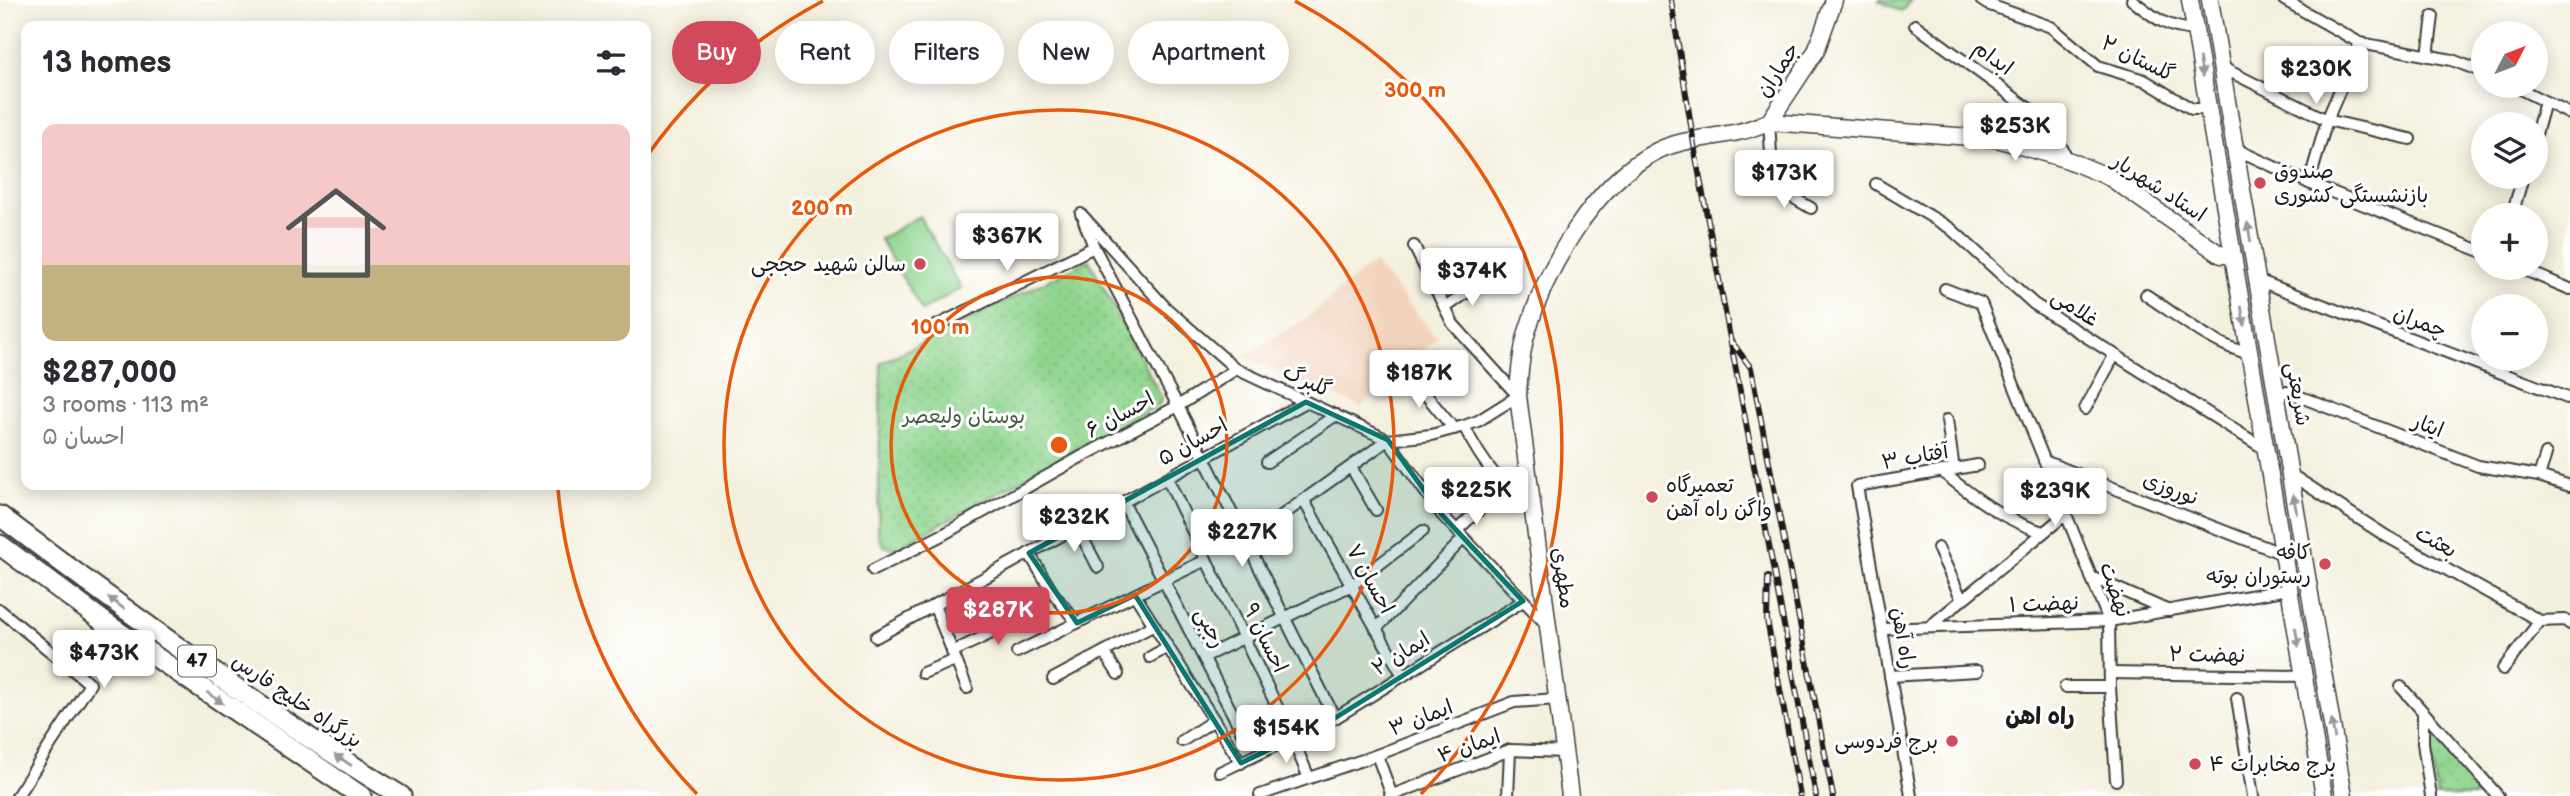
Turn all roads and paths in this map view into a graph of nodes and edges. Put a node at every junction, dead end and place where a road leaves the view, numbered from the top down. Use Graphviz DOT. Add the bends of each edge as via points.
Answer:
graph roads {
  1 [pos="1834,0"];
  2 [pos="1981,0"];
  3 [pos="2132,0"];
  4 [pos="2190,0"];
  5 [pos="2210,0"];
  6 [pos="2284,0"];
  7 [pos="2433,16"];
  8 [pos="1915,25"];
  9 [pos="2195,30"];
  10 [pos="2360,43"];
  11 [pos="2428,55"];
  12 [pos="2220,62"];
  13 [pos="2471,67"];
  14 [pos="2537,98"];
  15 [pos="2545,102"];
  16 [pos="2208,109"];
  17 [pos="2542,112"];
  18 [pos="2570,114"];
  19 [pos="2328,120"];
  20 [pos="1769,122"];
  21 [pos="2410,139"];
  22 [pos="2234,144"];
  23 [pos="2068,160"];
  24 [pos="2309,183"];
  25 [pos="1876,184"];
  26 [pos="1811,208"];
  27 [pos="1413,246"];
  28 [pos="1094,247"];
  29 [pos="2471,247"];
  30 [pos="2232,255"];
  31 [pos="2257,280"];
  32 [pos="2548,280"];
  33 [pos="1480,283"];
  34 [pos="1945,289"];
  35 [pos="2570,289"];
  36 [pos="2146,295"];
  37 [pos="1445,308"];
  38 [pos="933,327"];
  39 [pos="2249,353"];
  40 [pos="2114,356"];
  41 [pos="1236,369"];
  42 [pos="1407,372"];
  43 [pos="2276,391"];
  44 [pos="1518,396"];
  45 [pos="2570,399"];
  46 [pos="1306,402"];
  47 [pos="1178,406"];
  48 [pos="2085,409"];
  49 [pos="1336,415"];
  50 [pos="1947,420"];
  51 [pos="1459,427"];
  52 [pos="1388,440"];
  53 [pos="2266,449"];
  54 [pos="2546,454"];
  55 [pos="1204,457"];
  56 [pos="2044,461"];
  57 [pos="1267,462"];
  58 [pos="1978,465"];
  59 [pos="1351,467"];
  60 [pos="1948,471"];
  61 [pos="2290,474"];
  62 [pos="2539,475"];
  63 [pos="1167,478"];
  64 [pos="1468,479"];
  65 [pos="1857,486"];
  66 [pos="2570,486"];
  67 [pos="1304,501"];
  68 [pos="1123,502"];
  69 [pos="1531,504"];
  70 [pos="1435,505"];
  71 [pos="1481,508"];
  72 [pos="1376,510"];
  73 [pos="2066,514"];
  74 [pos="0,516"];
  75 [pos="1077,527"];
  76 [pos="1423,531"];
  77 [pos="2043,532"];
  78 [pos="1461,534"];
  79 [pos="1246,541"];
  80 [pos="0,545"];
  81 [pos="1938,548"];
  82 [pos="1029,553"];
  83 [pos="2283,554"];
  84 [pos="1206,560"];
  85 [pos="1098,567"];
  86 [pos="873,570"];
  87 [pos="2091,577"];
  88 [pos="1164,581"];
  89 [pos="1352,585"];
  90 [pos="2289,589"];
  91 [pos="1135,595"];
  92 [pos="1962,600"];
  93 [pos="1523,601"];
  94 [pos="933,605"];
  95 [pos="2570,609"];
  96 [pos="0,610"];
  97 [pos="1027,611"];
  98 [pos="2169,611"];
  99 [pos="1285,619"];
  100 [pos="2109,621"];
  101 [pos="2540,621"];
  102 [pos="2567,622"];
  103 [pos="1077,623"];
  104 [pos="1154,625"];
  105 [pos="1548,626"];
  106 [pos="1929,627"];
  107 [pos="1376,629"];
  108 [pos="1882,629"];
  109 [pos="876,636"];
  110 [pos="1243,637"];
  111 [pos="1168,647"];
  112 [pos="1017,652"];
  113 [pos="1104,652"];
  114 [pos="954,656"];
  115 [pos="1150,657"];
  116 [pos="1204,657"];
  117 [pos="2503,669"];
  118 [pos="1977,671"];
  119 [pos="923,673"];
  120 [pos="2110,673"];
  121 [pos="1118,674"];
  122 [pos="1403,676"];
  123 [pos="2304,676"];
  124 [pos="1890,677"];
  125 [pos="1053,679"];
  126 [pos="2065,687"];
  127 [pos="2110,687"];
  128 [pos="2401,687"];
  129 [pos="967,688"];
  130 [pos="2237,698"];
  131 [pos="1558,699"];
  132 [pos="2424,713"];
  133 [pos="1335,718"];
  134 [pos="1214,720"];
  135 [pos="1243,734"];
  136 [pos="1293,740"];
  137 [pos="1182,741"];
  138 [pos="1510,750"];
  139 [pos="1565,751"];
  140 [pos="1377,755"];
  141 [pos="1241,763"];
  142 [pos="1220,772"];
  143 [pos="1309,778"];
  144 [pos="2116,780"];
  145 [pos="1260,795"];
  146 [pos="17,796"];
  147 [pos="362,796"];
  148 [pos="401,796"];
  149 [pos="1391,796"];
  150 [pos="1508,796"];
  151 [pos="1570,796"];
  152 [pos="1911,796"];
  153 [pos="2253,796"];
  154 [pos="2324,796"];
  155 [pos="2344,796"];
  156 [pos="2431,796"];
  157 [pos="2498,796"];
  1 -- 20 [label="main road, جماران" via="1816,51"];
  2 -- 16 [label="street, گلستان ۲" via="2051,27 2098,66 2144,80 2192,108"];
  3 -- 9 [label="street" via="2163,24"];
  4 -- 9 [label="main road, شریعتی"];
  5 -- 12 [label="main road, شریعتی"];
  6 -- 10 [label="street"];
  7 -- 11 [label="street"];
  8 -- 23 [label="street, ابدام" via="2050,124"];
  9 -- 16 [label="main road, شریعتی, one-way"];
  10 -- 11 [label="street"];
  10 -- 19 [label="street"];
  11 -- 13 [label="street"];
  12 -- 19 [label="street" via="2227,70"];
  12 -- 22 [label="main road, شریعتی"];
  14 -- 15 [label="street"];
  15 -- 17 [label="street"];
  15 -- 18 [label="street"];
  16 -- 30 [label="main road, شریعتی"];
  19 -- 21 [label="street"];
  19 -- 24 [label="street"];
  20 -- 23 [label="main road, استاد شهریار" via="1997,139"];
  20 -- 26 [label="street" via="1773,186"];
  20 -- 44 [label="main road, مطهری" via="1676,144 1619,176 1572,236 1548,280 1527,332"];
  22 -- 24 [label="street"];
  31 -- 22 [label="main road, شریعتی, one-way"];
  23 -- 30 [label="main road, استاد شهریار" via="2109,177 2221,255"];
  24 -- 29 [label="street"];
  25 -- 40 [label="street, غلامی" via="1950,228 2034,304"];
  27 -- 37 [label="street"];
  28 -- 38 [label="street"];
  28 -- 41 [label="street, گلبرگ" via="1081,214 1166,308"];
  28 -- 47 [label="street"];
  30 -- 39 [label="main road, شریعتی, one-way"];
  31 -- 43 [label="main road, شریعتی"];
  31 -- 45 [label="street, چمران"];
  32 -- 35 [label="street"];
  33 -- 37 [label="street"];
  34 -- 56 [label="street, نهضت" via="1980,303"];
  36 -- 39 [label="street" via="2223,344"];
  37 -- 44 [label="street" via="1453,324"];
  39 -- 53 [label="main road, شریعتی"];
  40 -- 48 [label="street"];
  40 -- 53 [label="street, غلامی"];
  41 -- 46 [label="street, گلبرگ"];
  41 -- 47 [label="street, احسان ۶"];
  42 -- 51 [label="street"];
  43 -- 61 [label="main road, شریعتی"];
  43 -- 62 [label="street, ایثار" via="2478,466"];
  44 -- 51 [label="street" via="1478,421"];
  44 -- 69 [label="main road, مطهری"];
  46 -- 49 [label="street, گلبرگ"];
  46 -- 55 [label="street, احسان ۵"];
  47 -- 55 [label="street"];
  47 -- 86 [label="street, احسان ۶"];
  49 -- 52 [label="street, گلبرگ"];
  49 -- 57 [label="street"];
  50 -- 60 [label="street"];
  51 -- 52 [label="street"];
  51 -- 69 [label="street" via="1489,468 1517,497"];
  52 -- 59 [label="street"];
  52 -- 70 [label="street"];
  53 -- 83 [label="main road, شریعتی"];
  54 -- 62 [label="street"];
  55 -- 63 [label="street, احسان ۵"];
  55 -- 79 [label="street"];
  56 -- 73 [label="street, نهضت"];
  56 -- 83 [label="street, نوروزی"];
  58 -- 60 [label="street, آفتاب ۳"];
  59 -- 67 [label="street"];
  59 -- 72 [label="street"];
  60 -- 65 [label="street, آفتاب ۳"];
  60 -- 77 [label="street" via="1985,506"];
  61 -- 101 [label="street, بعثت" via="2386,536"];
  155 -- 61 [label="main road, شریعتی, one-way"];
  62 -- 66 [label="street, ایثار"];
  63 -- 68 [label="street, احسان ۵"];
  63 -- 84 [label="street, احسان ۹"];
  64 -- 70 [label="street"];
  65 -- 108 [label="street, راه آهن"];
  67 -- 79 [label="street"];
  67 -- 89 [label="street, احسان ۷"];
  68 -- 75 [label="street, احسان ۵"];
  68 -- 88 [label="street, رجبی"];
  69 -- 105 [label="main road, مطهری"];
  70 -- 78 [label="street"];
  71 -- 78 [label="street"];
  73 -- 77 [label="street"];
  73 -- 87 [label="street, نهضت"];
  148 -- 74 [label="highway, بزرگراه خلیج فارس / 47, one-way" via="291,727"];
  75 -- 82 [label="street, احسان ۵"];
  75 -- 85 [label="street"];
  76 -- 89 [label="street"];
  77 -- 92 [label="street"];
  78 -- 93 [label="street"];
  78 -- 107 [label="street"];
  79 -- 99 [label="street"];
  80 -- 147 [label="highway, بزرگراه خلیج فارس / 47, one-way" via="104,622"];
  81 -- 92 [label="street"];
  82 -- 94 [label="street, احسان ۵"];
  82 -- 103 [label="street"];
  83 -- 90 [label="main road, شریعتی"];
  84 -- 88 [label="street"];
  84 -- 110 [label="street, احسان ۹"];
  87 -- 98 [label="street"];
  87 -- 100 [label="street, نهضت"];
  88 -- 91 [label="street"];
  88 -- 116 [label="street, رجبی"];
  89 -- 99 [label="street"];
  89 -- 107 [label="street, احسان ۷"];
  90 -- 98 [label="street, نهضت ۱"];
  90 -- 123 [label="main road, شریعتی, one-way"];
  91 -- 103 [label="street"];
  91 -- 104 [label="street"];
  92 -- 106 [label="street"];
  93 -- 105 [label="street"];
  93 -- 122 [label="street, ایمان ۲"];
  94 -- 109 [label="street, احسان ۵"];
  94 -- 114 [label="street"];
  95 -- 102 [label="street"];
  96 -- 146 [label="street" via="90,684"];
  97 -- 114 [label="street"];
  98 -- 100 [label="street, نهضت ۱"];
  99 -- 110 [label="street"];
  99 -- 133 [label="street"];
  100 -- 106 [label="street, نهضت ۱"];
  100 -- 120 [label="street, نهضت"];
  101 -- 102 [label="street"];
  101 -- 117 [label="street"];
  103 -- 112 [label="street"];
  104 -- 111 [label="street"];
  104 -- 113 [label="street"];
  105 -- 131 [label="main road, مطهری"];
  106 -- 108 [label="street, نهضت ۱"];
  107 -- 122 [label="street, احسان ۷"];
  108 -- 124 [label="street, راه آهن"];
  110 -- 116 [label="street"];
  110 -- 136 [label="street, احسان ۹"];
  111 -- 115 [label="street"];
  111 -- 134 [label="street"];
  113 -- 121 [label="street"];
  113 -- 125 [label="street"];
  114 -- 119 [label="street"];
  114 -- 129 [label="street"];
  116 -- 135 [label="street, رجبی"];
  118 -- 124 [label="street"];
  120 -- 123 [label="street, نهضت ۲"];
  120 -- 127 [label="street, نهضت"];
  122 -- 133 [label="street, ایمان ۲"];
  123 -- 154 [label="main road, شریعتی"];
  124 -- 152 [label="street, راه آهن"];
  126 -- 127 [label="street"];
  127 -- 144 [label="street, نهضت"];
  128 -- 132 [label="street"];
  130 -- 153 [label="street"];
  131 -- 139 [label="main road, مطهری"];
  131 -- 140 [label="street, ایمان ۳" via="1514,702"];
  132 -- 156 [label="street" via="2423,743"];
  132 -- 157 [label="street"];
  133 -- 136 [label="street, ایمان ۲"];
  134 -- 137 [label="street"];
  134 -- 141 [label="street"];
  136 -- 141 [label="street, ایمان ۲"];
  136 -- 143 [label="street, احسان ۹"];
  138 -- 139 [label="street, ایمان ۴"];
  138 -- 149 [label="street, ایمان ۴"];
  138 -- 150 [label="street"];
  139 -- 151 [label="main road, مطهری"];
  140 -- 143 [label="street, ایمان ۳"];
  140 -- 149 [label="street"];
  141 -- 142 [label="street, ایمان ۲"];
  143 -- 145 [label="street, ایمان ۳"];
}
